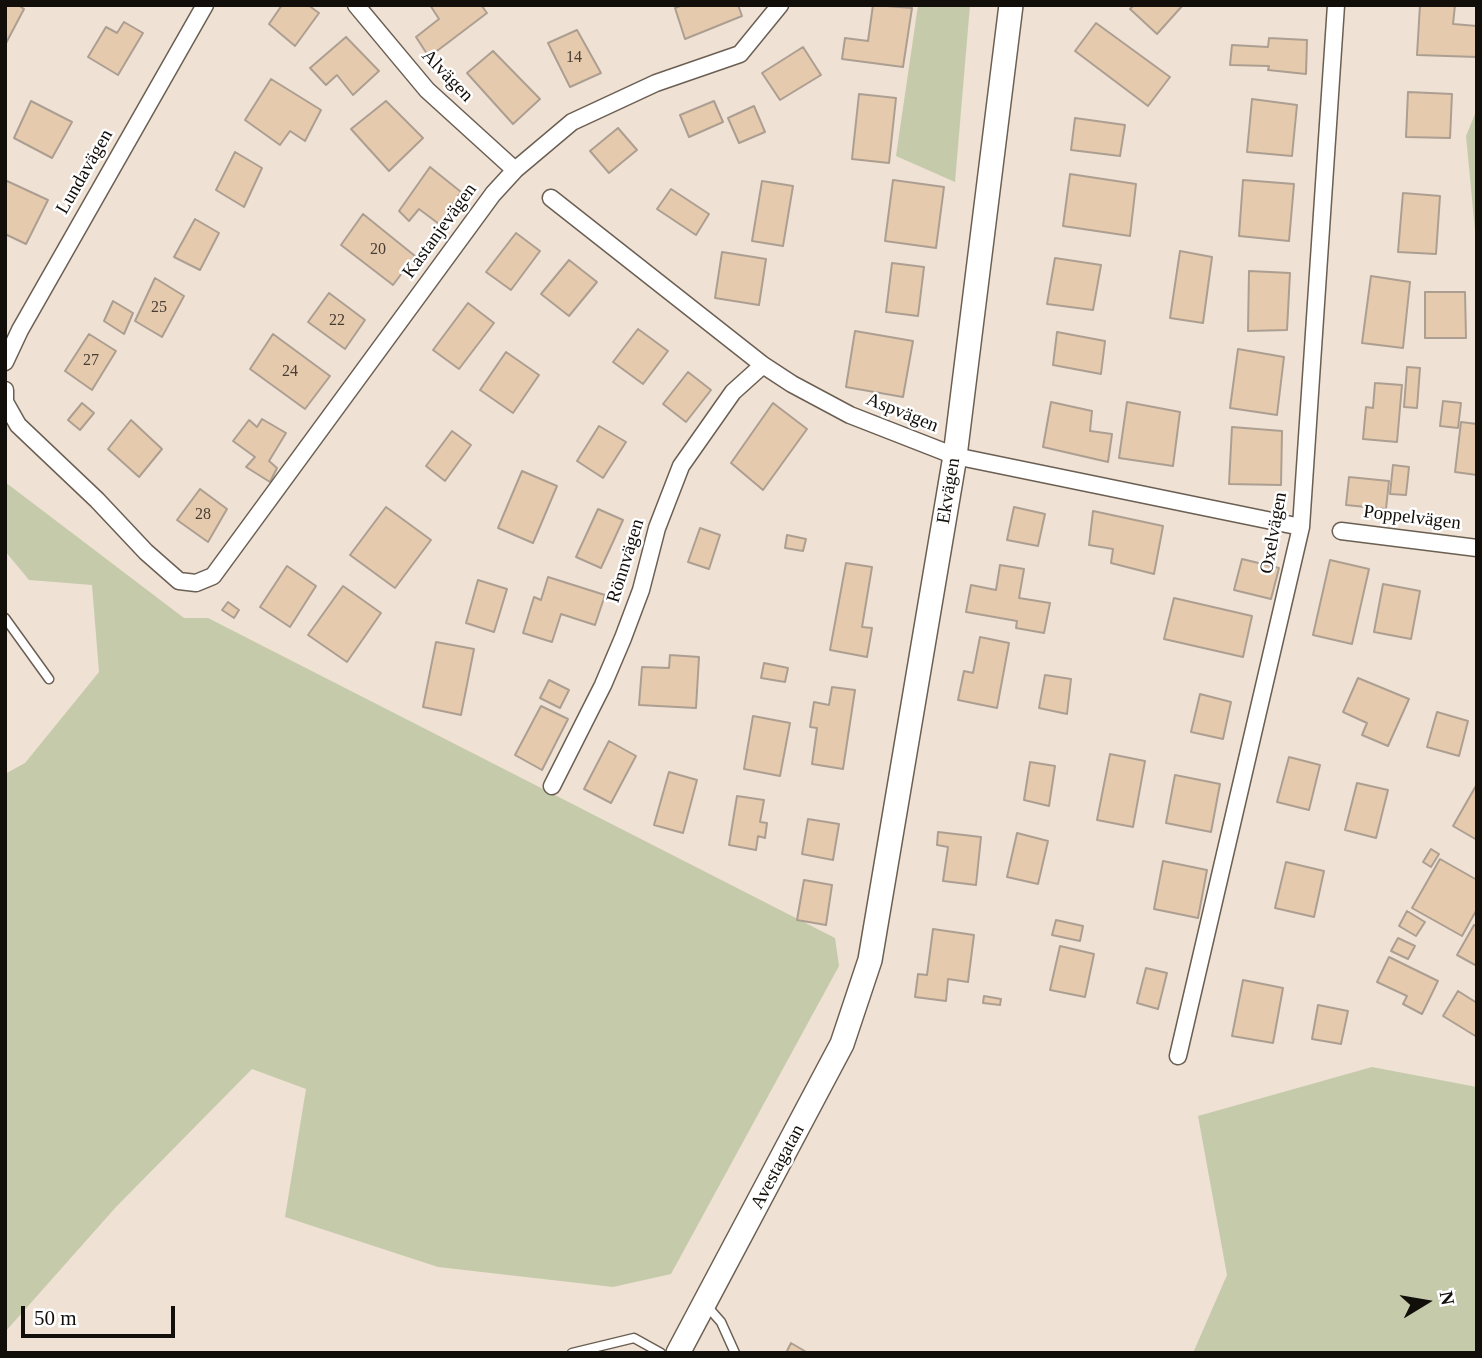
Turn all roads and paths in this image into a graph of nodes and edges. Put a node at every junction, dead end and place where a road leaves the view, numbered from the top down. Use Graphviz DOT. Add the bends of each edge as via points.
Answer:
graph roads {
  1 [pos="205,5"];
  2 [pos="356,5"];
  3 [pos="780,5"];
  4 [pos="1012,5"];
  5 [pos="1336,5"];
  6 [pos="515,170"];
  7 [pos="551,198"];
  8 [pos="5,362"];
  9 [pos="763,365"];
  10 [pos="5,390"];
  11 [pos="5,402"];
  12 [pos="955,456"];
  13 [pos="1301,527"];
  14 [pos="1341,531"];
  15 [pos="1477,548"];
  16 [pos="5,618"];
  17 [pos="49,679"];
  18 [pos="552,786"];
  19 [pos="866,974"];
  20 [pos="1178,1056"];
  21 [pos="705,1304"];
  22 [pos="618,1342"];
  23 [pos="572,1353"];
  24 [pos="612,1353"];
  25 [pos="661,1353"];
  26 [pos="678,1353"];
  27 [pos="735,1353"];
  1 -- 8 [label="street, Lundavägen"];
  2 -- 6 [label="street, Alvägen" via="427,90"];
  3 -- 6 [label="street, Kastanjevägen" via="740,54 656,83 572,122"];
  4 -- 12 [label="street, Ekvägen"];
  5 -- 13 [label="street, Oxelvägen"];
  6 -- 11 [label="street, Kastanjevägen" via="213,576 196,583 178,581 18,425"];
  7 -- 9 [label="street, Aspvägen"];
  9 -- 12 [label="street, Aspvägen" via="850,415"];
  9 -- 18 [label="street, Rönnvägen" via="733,392 681,466 623,638"];
  10 -- 11 [label="street"];
  12 -- 13 [label="street, Aspvägen"];
  12 -- 19 [label="street, Ekvägen"];
  13 -- 20 [label="street, Oxelvägen"];
  14 -- 15 [label="street, Poppelvägen"];
  16 -- 17 [label="lane"];
  19 -- 21 [label="street, Avestagatan" via="842,1044"];
  21 -- 26 [label="street, Avestagatan"];
  21 -- 27 [label="lane" via="721,1322"];
  22 -- 23 [label="lane"];
  22 -- 24 [label="lane"];
  22 -- 25 [label="lane" via="634,1338"];
}
